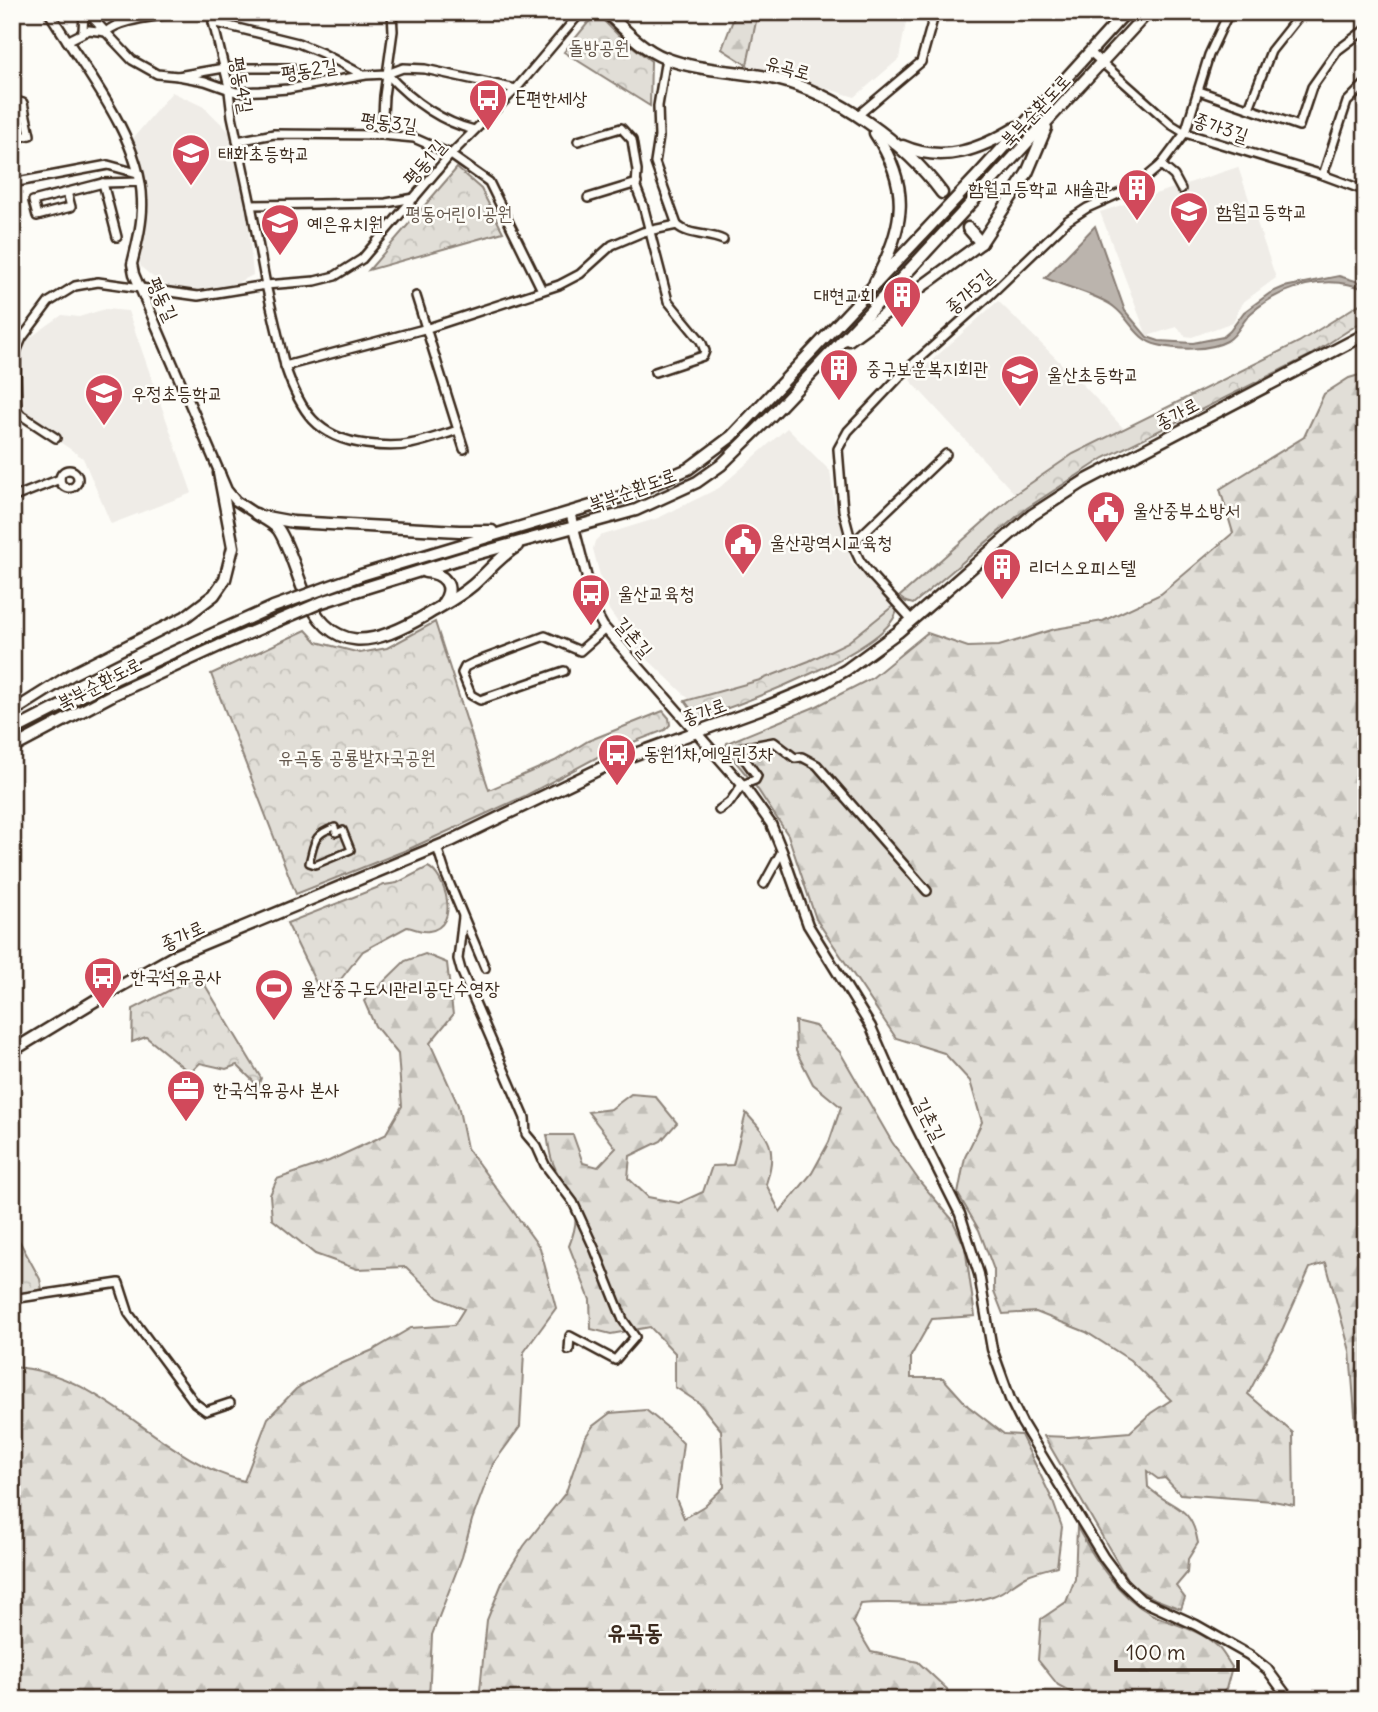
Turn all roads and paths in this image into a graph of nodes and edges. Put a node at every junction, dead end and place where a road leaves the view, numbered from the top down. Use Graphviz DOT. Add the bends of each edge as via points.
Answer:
graph roads {
  1 [pos="49,12"];
  2 [pos="86,12"];
  3 [pos="179,12"];
  4 [pos="213,12"];
  5 [pos="392,12"];
  6 [pos="581,12"];
  7 [pos="606,12"];
  8 [pos="935,12"];
  9 [pos="1126,12"];
  10 [pos="1148,12"];
  11 [pos="1229,12"];
  12 [pos="1302,12"];
  13 [pos="213,22"];
  14 [pos="1366,29"];
  15 [pos="83,31"];
  16 [pos="106,32"];
  17 [pos="67,41"];
  18 [pos="1090,52"];
  19 [pos="666,58"];
  20 [pos="1102,63"];
  21 [pos="224,68"];
  22 [pos="293,68"];
  23 [pos="387,74"];
  24 [pos="363,75"];
  25 [pos="178,76"];
  26 [pos="1366,83"];
  27 [pos="516,89"];
  28 [pos="229,90"];
  29 [pos="1199,91"];
  30 [pos="12,100"];
  31 [pos="1249,108"];
  32 [pos="857,116"];
  33 [pos="1029,119"];
  34 [pos="1048,121"];
  35 [pos="870,126"];
  36 [pos="474,130"];
  37 [pos="1185,133"];
  38 [pos="382,135"];
  39 [pos="12,139"];
  40 [pos="889,139"];
  41 [pos="237,141"];
  42 [pos="578,141"];
  43 [pos="451,155"];
  44 [pos="1161,165"];
  45 [pos="1323,175"];
  46 [pos="139,177"];
  47 [pos="12,183"];
  48 [pos="103,183"];
  49 [pos="636,183"];
  50 [pos="1181,189"];
  51 [pos="1366,191"];
  52 [pos="68,192"];
  53 [pos="942,192"];
  54 [pos="414,198"];
  55 [pos="588,198"];
  56 [pos="251,205"];
  57 [pos="677,225"];
  58 [pos="968,228"];
  59 [pos="649,231"];
  60 [pos="117,237"];
  61 [pos="723,240"];
  62 [pos="981,243"];
  63 [pos="266,285"];
  64 [pos="141,289"];
  65 [pos="542,290"];
  66 [pos="869,293"];
  67 [pos="416,296"];
  68 [pos="428,328"];
  69 [pos="1366,334"];
  70 [pos="22,338"];
  71 [pos="12,345"];
  72 [pos="824,360"];
  73 [pos="285,366"];
  74 [pos="655,372"];
  75 [pos="458,430"];
  76 [pos="56,438"];
  77 [pos="464,449"];
  78 [pos="946,454"];
  79 [pos="219,473"];
  80 [pos="60,479"];
  81 [pos="12,498"];
  82 [pos="570,512"];
  83 [pos="256,514"];
  84 [pos="512,528"];
  85 [pos="574,528"];
  86 [pos="530,540"];
  87 [pos="852,544"];
  88 [pos="416,572"];
  89 [pos="438,608"];
  90 [pos="912,620"];
  91 [pos="606,629"];
  92 [pos="571,647"];
  93 [pos="562,650"];
  94 [pos="564,671"];
  95 [pos="12,712"];
  96 [pos="12,732"];
  97 [pos="695,733"];
  98 [pos="12,748"];
  99 [pos="743,785"];
  100 [pos="719,810"];
  101 [pos="437,848"];
  102 [pos="782,851"];
  103 [pos="315,865"];
  104 [pos="764,884"];
  105 [pos="927,891"];
  106 [pos="463,917"];
  107 [pos="485,968"];
  108 [pos="12,1051"];
  109 [pos="12,1299"];
  110 [pos="569,1350"];
  111 [pos="230,1403"];
  112 [pos="1290,1700"];
  1 -- 17 [label="street, 평동길"];
  2 -- 15 [label="street"];
  2 -- 16 [label="street, 평동2길"];
  3 -- 16 [label="street" via="121,24"];
  4 -- 13 [label="street, 평동4길"];
  5 -- 23 [label="street"];
  6 -- 27 [label="street, 평동1길"];
  7 -- 19 [label="main road, 유곡로" via="636,40"];
  8 -- 32 [label="street" via="921,62"];
  9 -- 18 [label="main road, 북부순환도로"];
  10 -- 20 [label="main road, 북부순환도로"];
  11 -- 29 [label="street, 종가5길"];
  12 -- 31 [label="street" via="1271,51"];
  13 -- 21 [label="street, 평동4길"];
  13 -- 24 [label="street, 평동2길" via="298,43"];
  14 -- 31 [label="street" via="1338,50 1312,87 1299,126"];
  15 -- 16 [label="street"];
  15 -- 17 [label="street"];
  16 -- 25 [label="street, 평동2길" via="141,67"];
  17 -- 46 [label="street, 평동길" via="128,143"];
  18 -- 20 [label="street, 종가3길"];
  18 -- 33 [label="main road, 북부순환도로"];
  19 -- 32 [label="main road, 유곡로" via="778,80"];
  19 -- 57 [label="street" via="657,106 655,163"];
  20 -- 34 [label="main road, 북부순환도로"];
  20 -- 37 [label="street, 종가3길"];
  21 -- 22 [label="street, 평동2길"];
  21 -- 25 [label="street, 평동2길"];
  21 -- 28 [label="street, 평동4길"];
  23 -- 24 [label="street, 평동2길"];
  23 -- 27 [label="street, 평동2길" via="403,68 425,69"];
  23 -- 36 [label="street" via="425,108"];
  23 -- 38 [label="street"];
  24 -- 28 [label="street, 평동2길" via="288,89"];
  25 -- 28 [label="street, 평동2길"];
  26 -- 45 [label="street" via="1347,102"];
  27 -- 36 [label="street, 평동1길"];
  28 -- 41 [label="street, 평동4길"];
  29 -- 31 [label="street"];
  29 -- 37 [label="street, 종가5길"];
  30 -- 39 [label="street" via="23,103 30,135"];
  32 -- 35 [label="main road, 유곡로"];
  33 -- 40 [label="main road" via="988,142 948,156 915,152"];
  33 -- 66 [label="main road, 북부순환도로"];
  34 -- 62 [label="main road" via="1027,173"];
  34 -- 72 [label="main road, 북부순환도로"];
  35 -- 40 [label="main road, 유곡로"];
  35 -- 66 [label="main road" via="893,166 901,214"];
  36 -- 43 [label="street, 평동1길"];
  37 -- 44 [label="street, 종가5길"];
  37 -- 45 [label="street, 종가3길"];
  38 -- 41 [label="street, 평동3길" via="274,134"];
  38 -- 43 [label="street, 평동3길" via="414,138"];
  40 -- 53 [label="main road, 유곡로"];
  41 -- 56 [label="street, 평동4길"];
  42 -- 49 [label="street" via="621,128 632,140"];
  43 -- 54 [label="street, 평동1길"];
  43 -- 65 [label="street, 평동3길" via="489,181"];
  44 -- 50 [label="street"];
  44 -- 87 [label="street, 종가5길" via="1136,186 1067,221 904,372 848,431 838,449 838,476"];
  45 -- 51 [label="street, 종가3길"];
  46 -- 47 [label="street" via="108,164"];
  46 -- 48 [label="street"];
  46 -- 64 [label="street, 평동길" via="141,222 132,264"];
  48 -- 52 [label="street"];
  48 -- 60 [label="street"];
  49 -- 55 [label="street"];
  49 -- 59 [label="street"];
  52 -- 52 [label="street" via="33,201 37,216 71,207"];
  54 -- 56 [label="street" via="386,203"];
  54 -- 63 [label="street, 평동1길" via="347,270 315,281"];
  56 -- 63 [label="street, 평동4길"];
  57 -- 59 [label="street"];
  57 -- 61 [label="street"];
  58 -- 62 [label="main road"];
  59 -- 65 [label="street" via="612,245 573,279"];
  59 -- 74 [label="street" via="668,300 705,351 703,356"];
  62 -- 72 [label="main road"];
  63 -- 64 [label="street, 평동1길" via="198,296"];
  63 -- 73 [label="street, 평동4길"];
  64 -- 70 [label="street, 평동1길" via="98,282 75,286 49,302"];
  64 -- 79 [label="street, 평동길"];
  65 -- 68 [label="street"];
  66 -- 82 [label="main road, 북부순환도로" via="712,453 664,481"];
  67 -- 68 [label="street"];
  68 -- 73 [label="street"];
  68 -- 75 [label="street"];
  69 -- 90 [label="main road, 종가로" via="1061,496 1032,515"];
  70 -- 71 [label="street"];
  70 -- 76 [label="street" via="16,352 17,410"];
  72 -- 85 [label="main road, 북부순환도로" via="743,445 698,482 636,510"];
  73 -- 75 [label="street, 평동4길" via="310,418 337,438 387,446"];
  75 -- 77 [label="street"];
  78 -- 87 [label="street"];
  79 -- 83 [label="street, 평동길" via="236,501"];
  79 -- 95 [label="main road" via="233,547 225,579 214,595 185,617 74,673"];
  80 -- 81 [label="street"];
  82 -- 84 [label="main road, 북부순환도로"];
  82 -- 85 [label="street, 길촌길"];
  83 -- 84 [label="main road" via="293,522 459,531"];
  83 -- 89 [label="main road" via="278,530 307,598 333,632 361,640 381,638"];
  84 -- 96 [label="main road, 북부순환도로, bridge" via="284,603 106,683"];
  85 -- 86 [label="main road, 북부순환도로"];
  85 -- 91 [label="street, 길촌길" via="596,613"];
  86 -- 88 [label="main road, 북부순환도로"];
  86 -- 89 [label="main road" via="504,554 473,585"];
  87 -- 90 [label="street, 종가5길" via="860,561"];
  88 -- 89 [label="main road" via="433,572 447,582 448,597"];
  88 -- 98 [label="main road, 북부순환도로, bridge" via="322,602 221,645"];
  90 -- 97 [label="main road, 종가로" via="876,650 821,684"];
  91 -- 92 [label="street" via="580,650"];
  91 -- 97 [label="street, 길촌길"];
  92 -- 93 [label="street"];
  92 -- 94 [label="street" via="545,636 473,663 462,673 471,695 480,700"];
  97 -- 99 [label="street, 길촌길"];
  97 -- 101 [label="main road, 종가로" via="614,762"];
  99 -- 100 [label="street"];
  99 -- 102 [label="street, 길촌길" via="771,824"];
  99 -- 105 [label="street" via="757,776 741,754 745,746 774,742 795,758 817,765"];
  101 -- 106 [label="street"];
  101 -- 108 [label="main road, 종가로" via="176,955"];
  102 -- 104 [label="street"];
  102 -- 112 [label="street, 길촌길" via="808,925 871,1027 960,1214 979,1274 992,1349 1022,1423 1122,1582 1140,1600 1249,1655 1267,1669"];
  103 -- 103 [label="street" via="309,863 316,836 334,827 337,833 343,830 351,850"];
  106 -- 107 [label="street"];
  106 -- 110 [label="street" via="458,959 524,1118 526,1134 573,1202 623,1320 635,1337 615,1360 570,1336"];
  109 -- 111 [label="street" via="119,1283 129,1314 195,1403 206,1412"];
}
